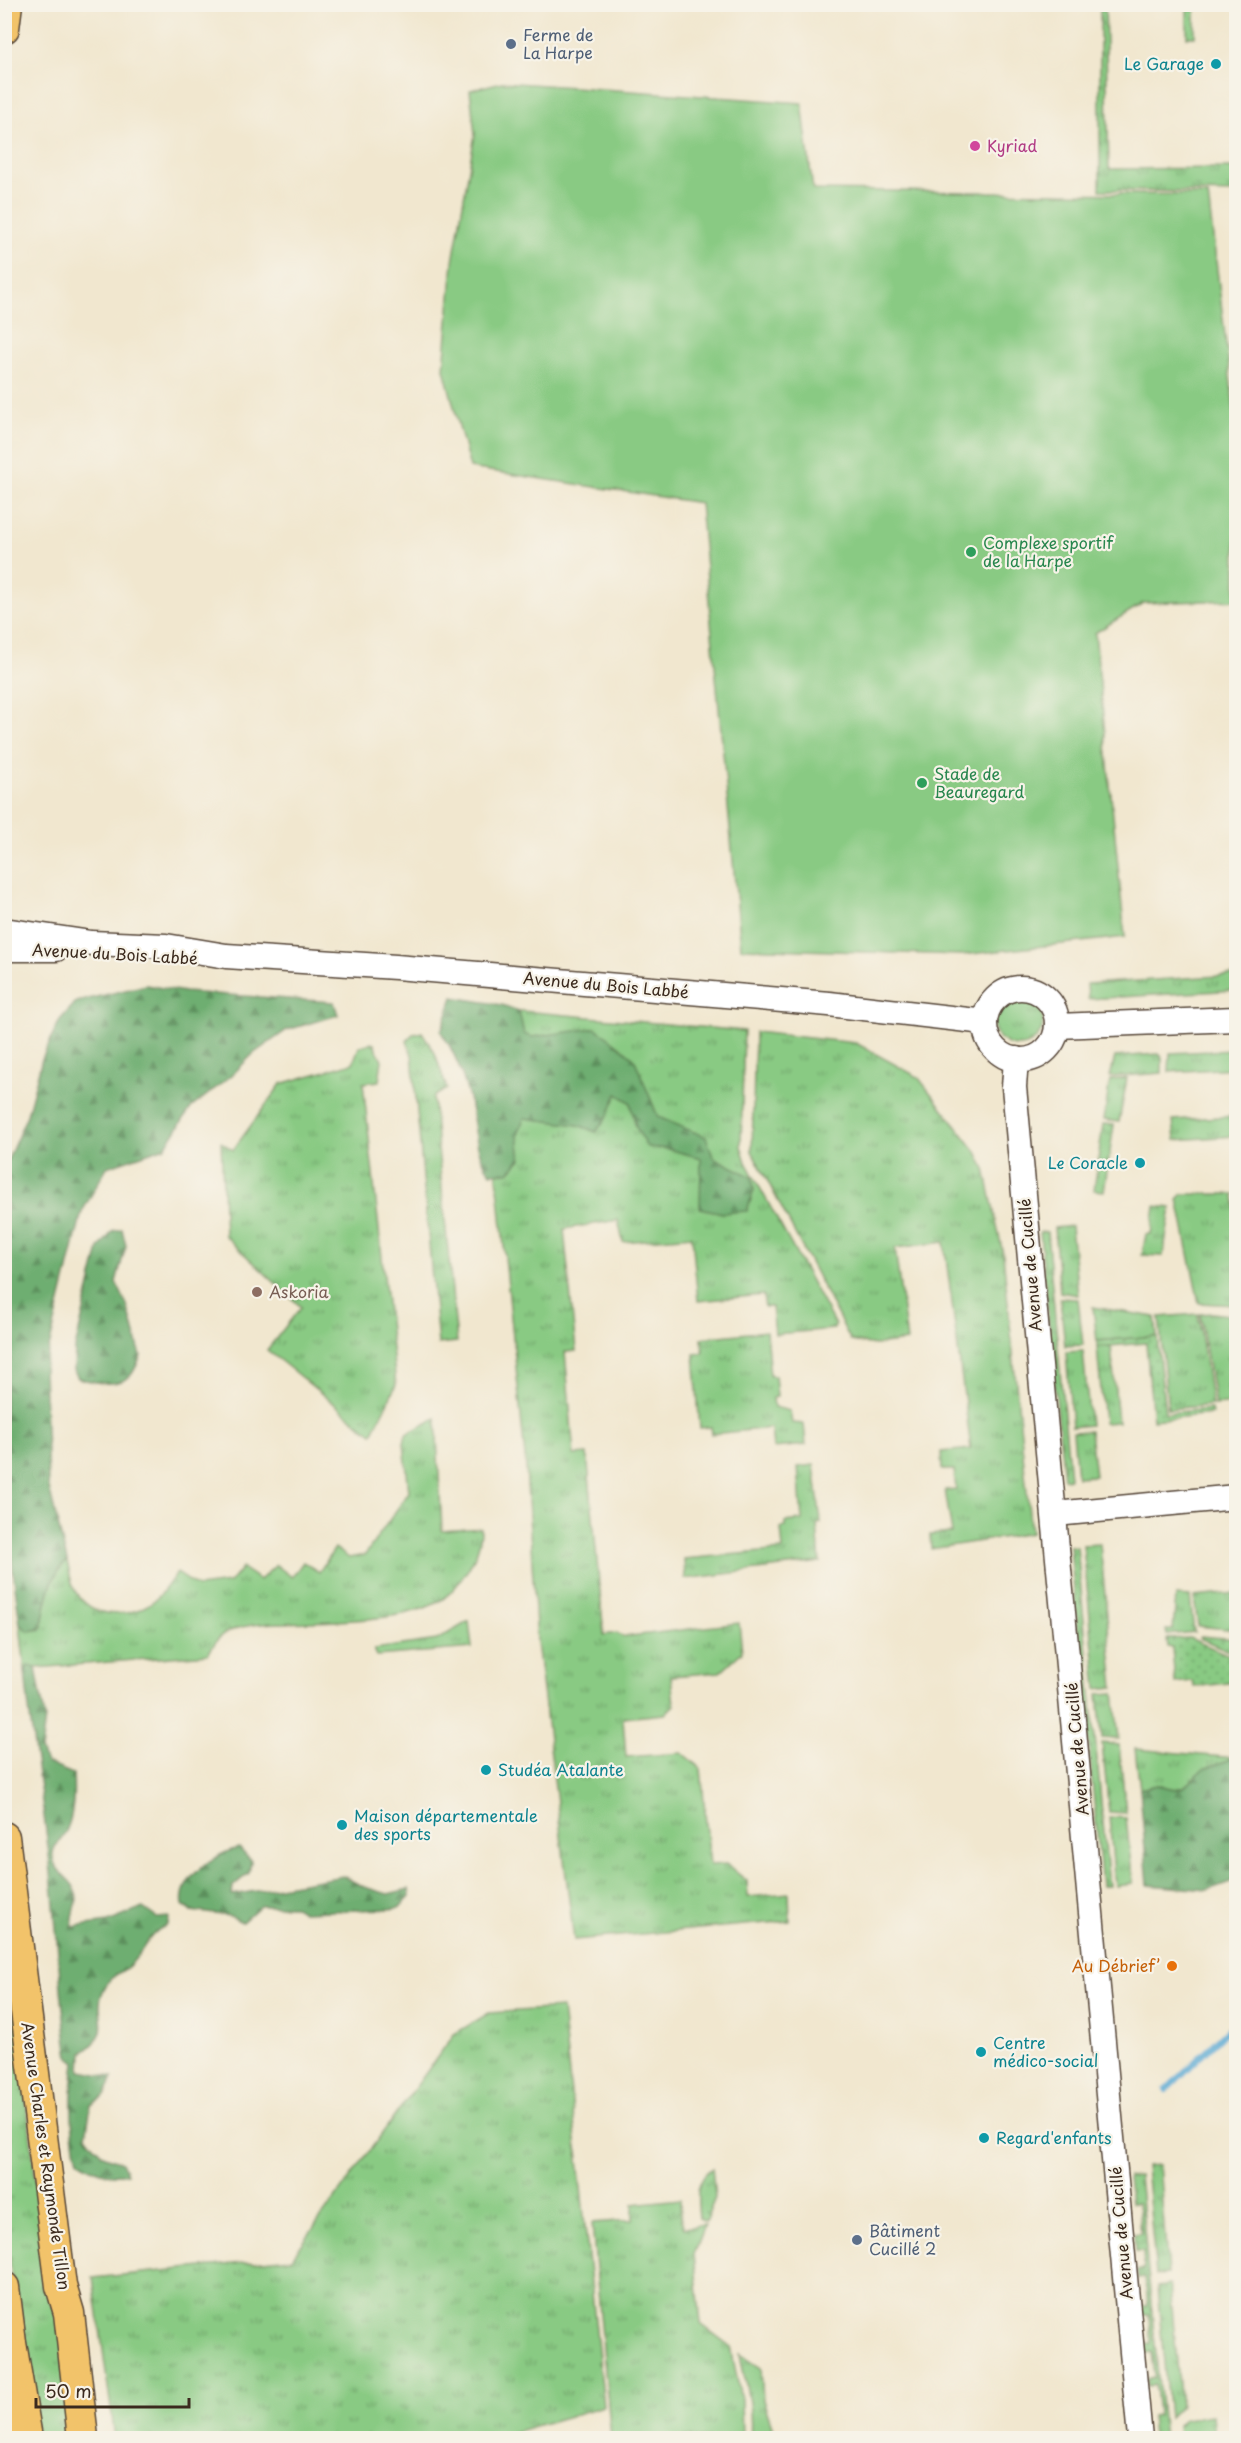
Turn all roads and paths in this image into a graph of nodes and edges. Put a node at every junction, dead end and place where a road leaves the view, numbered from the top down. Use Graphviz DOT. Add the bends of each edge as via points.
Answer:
graph roads {
  1 [pos="7,4"];
  2 [pos="4,28"];
  3 [pos="4,918"];
  4 [pos="4,930"];
  5 [pos="37,942"];
  6 [pos="4,949"];
  7 [pos="4,957"];
  8 [pos="1236,1019"];
  9 [pos="985,1022"];
  10 [pos="1057,1026"];
  11 [pos="1016,1059"];
  12 [pos="1236,1497"];
  13 [pos="1055,1514"];
  14 [pos="4,1837"];
  15 [pos="4,2288"];
  16 [pos="27,2439"];
  17 [pos="84,2439"];
  18 [pos="1140,2439"];
  1 -- 2 [label="main road"];
  3 -- 5 [label="street, Avenue du Bois Labbé"];
  4 -- 5 [label="street, Avenue du Bois Labbé"];
  5 -- 6 [label="street, Avenue du Bois Labbé"];
  5 -- 7 [label="street"];
  5 -- 9 [label="street, Avenue du Bois Labbé" via="166,946 226,956 830,1004"];
  8 -- 10 [label="street"];
  9 -- 10 [label="street" via="993,1001 1012,989 1023,988 1044,996 1056,1015"];
  9 -- 11 [label="street" via="990,1042"];
  10 -- 11 [label="street" via="1054,1039 1045,1050 1036,1056"];
  11 -- 13 [label="street, Avenue de Cucillé" via="1014,1087"];
  12 -- 13 [label="street"];
  13 -- 18 [label="street, Avenue de Cucillé"];
  14 -- 17 [label="main road, Avenue Charles et Raymonde Tillon"];
  15 -- 16 [label="main road"];
}
